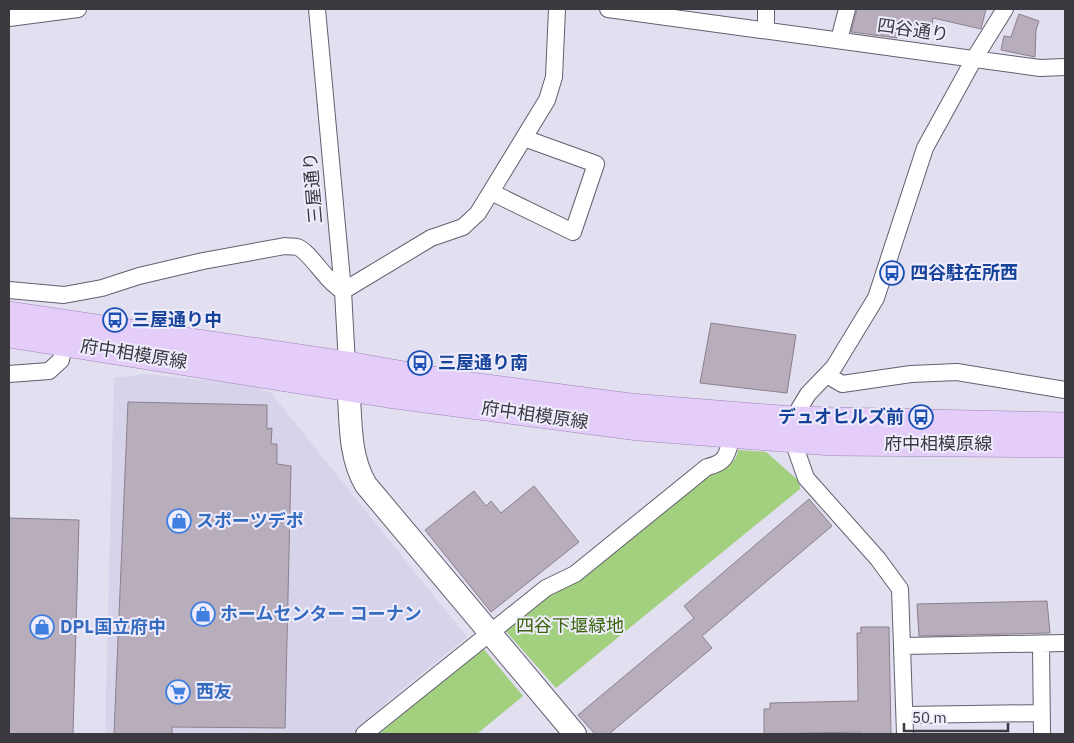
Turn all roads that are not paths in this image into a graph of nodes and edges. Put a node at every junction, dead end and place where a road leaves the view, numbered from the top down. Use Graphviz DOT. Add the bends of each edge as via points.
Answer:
graph roads {
  1 [pos="78,9"];
  2 [pos="316,9"];
  3 [pos="557,9"];
  4 [pos="608,9"];
  5 [pos="618,9"];
  6 [pos="766,9"];
  7 [pos="847,9"];
  8 [pos="1005,9"];
  9 [pos="15,15"];
  10 [pos="766,30"];
  11 [pos="839,40"];
  12 [pos="974,59"];
  13 [pos="1065,67"];
  14 [pos="524,138"];
  15 [pos="491,192"];
  16 [pos="9,290"];
  17 [pos="343,290"];
  18 [pos="9,314"];
  19 [pos="66,333"];
  20 [pos="9,335"];
  21 [pos="346,364"];
  22 [pos="9,374"];
  23 [pos="827,376"];
  24 [pos="349,389"];
  25 [pos="1065,390"];
  26 [pos="793,430"];
  27 [pos="1054,435"];
  28 [pos="732,436"];
  29 [pos="491,632"];
  30 [pos="1065,642"];
  31 [pos="1041,644"];
  32 [pos="903,646"];
  33 [pos="1042,713"];
  34 [pos="906,715"];
  35 [pos="364,734"];
  36 [pos="575,734"];
  37 [pos="905,734"];
  38 [pos="1042,734"];
  1 -- 9 [label="street"];
  2 -- 17 [label="street, 三屋通り"];
  3 -- 14 [label="street" via="554,77 547,100"];
  4 -- 5 [label="street, 四谷通り"];
  5 -- 10 [label="street, 四谷通り"];
  6 -- 10 [label="street"];
  7 -- 11 [label="street"];
  8 -- 12 [label="street"];
  10 -- 11 [label="street, 四谷通り"];
  11 -- 12 [label="street, 四谷通り"];
  12 -- 13 [label="street, 四谷通り" via="1040,68"];
  12 -- 23 [label="street" via="925,148 876,298"];
  14 -- 15 [label="street"];
  14 -- 15 [label="street" via="596,164 573,232"];
  15 -- 17 [label="street" via="478,213 463,227 431,238"];
  16 -- 17 [label="street" via="64,295 203,261 285,246 298,247 331,284"];
  17 -- 21 [label="street, 三屋通り"];
  18 -- 19 [label="main road, 府中相模原線"];
  19 -- 20 [label="main road, 府中相模原線"];
  19 -- 21 [label="main road, 府中相模原線"];
  19 -- 22 [label="street" via="61,360 49,371"];
  19 -- 24 [label="main road, 府中相模原線"];
  21 -- 24 [label="street"];
  21 -- 26 [label="main road, 府中相模原線"];
  23 -- 25 [label="street" via="842,384 911,374 957,372"];
  23 -- 26 [label="street" via="808,394"];
  24 -- 28 [label="main road, 府中相模原線" via="583,422"];
  24 -- 29 [label="street" via="353,448 360,475 385,509"];
  26 -- 27 [label="main road, 府中相模原線" via="937,445"];
  26 -- 28 [label="main road, 府中相模原線"];
  26 -- 32 [label="street" via="806,478 878,559 900,589"];
  28 -- 29 [label="street" via="726,458 707,467 575,574 546,588"];
  29 -- 35 [label="street"];
  29 -- 36 [label="street"];
  30 -- 31 [label="street"];
  31 -- 32 [label="street"];
  31 -- 33 [label="street"];
  32 -- 34 [label="street"];
  33 -- 34 [label="street"];
  33 -- 38 [label="street"];
  34 -- 37 [label="street"];
}
